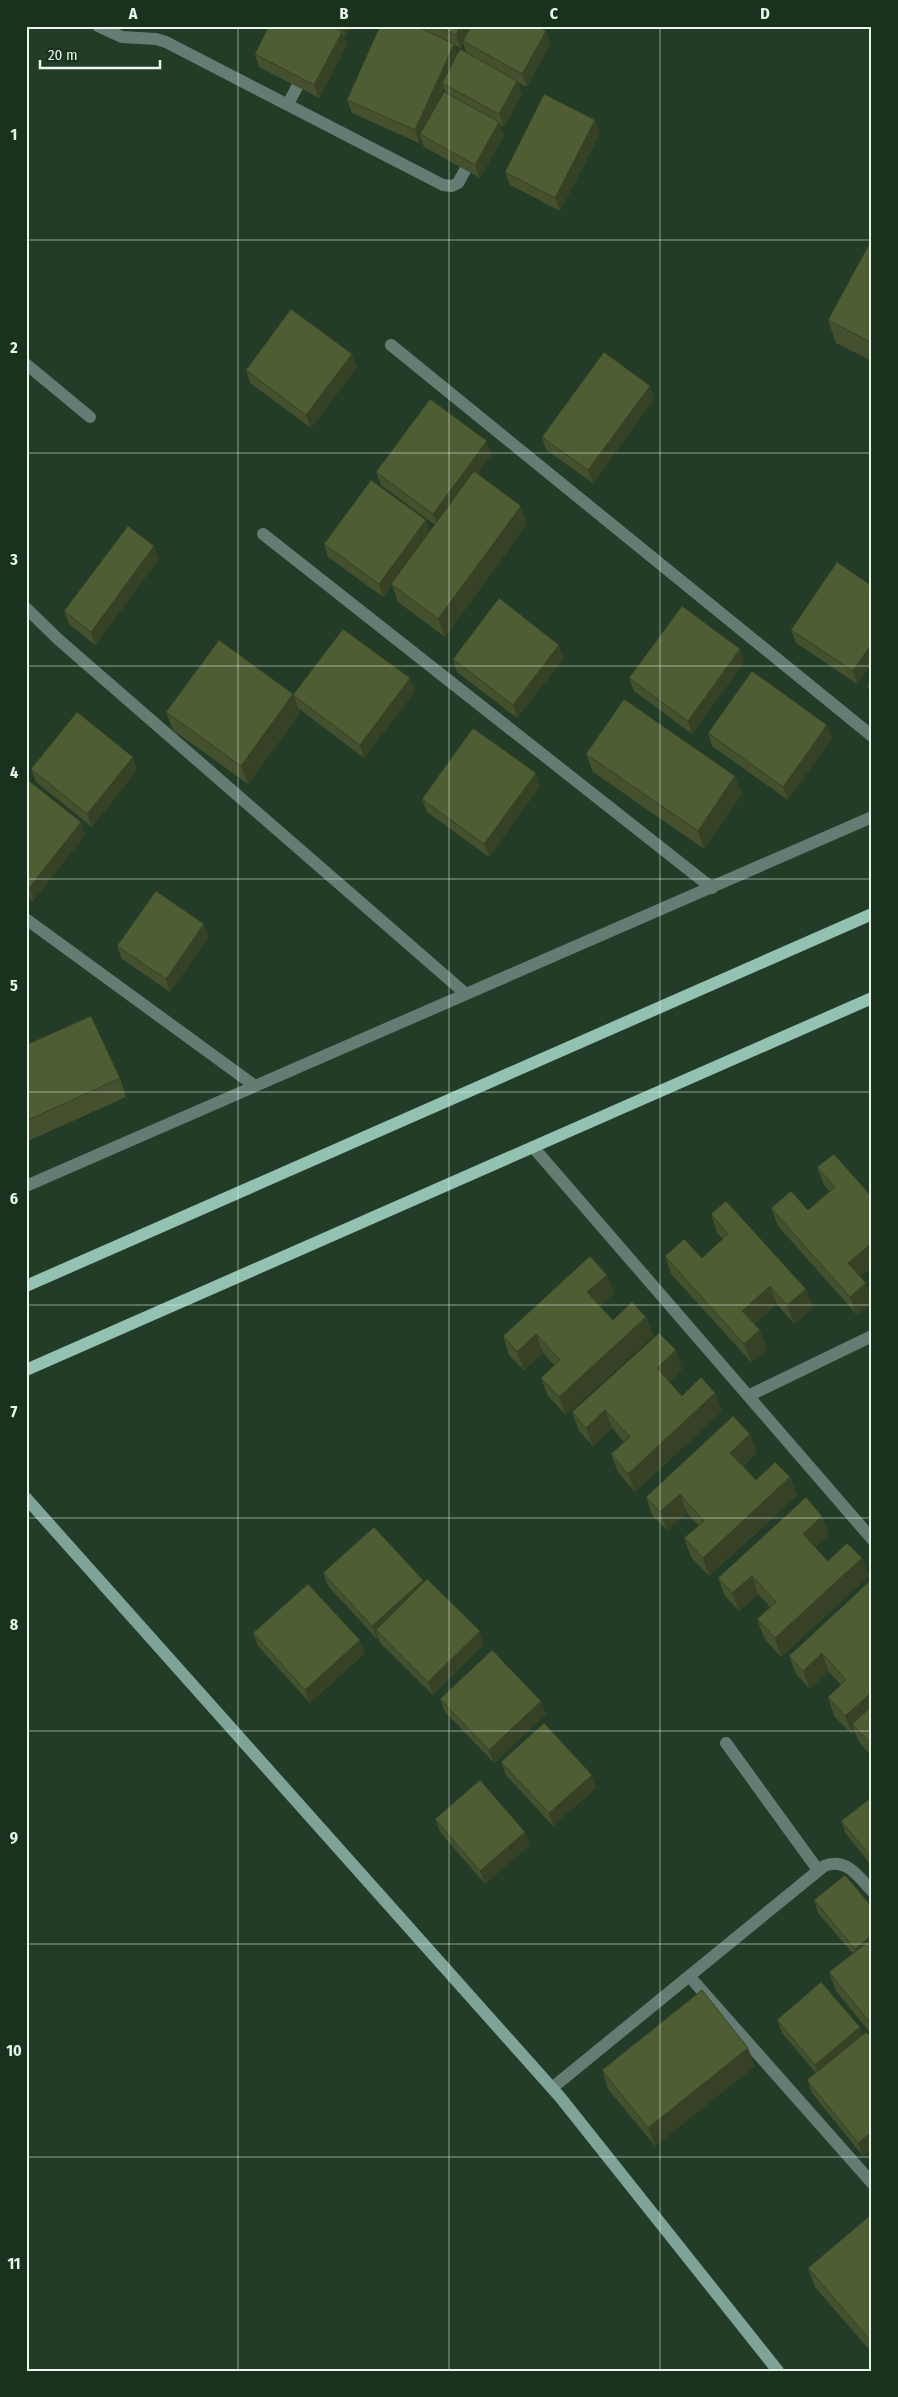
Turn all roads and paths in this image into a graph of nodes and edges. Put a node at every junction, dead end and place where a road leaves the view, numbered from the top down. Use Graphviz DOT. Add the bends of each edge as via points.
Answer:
graph roads {
  1 [pos="98,26"];
  2 [pos="150,26"];
  3 [pos="145,38"];
  4 [pos="311,61"];
  5 [pos="288,104"];
  6 [pos="481,140"];
  7 [pos="391,345"];
  8 [pos="26,364"];
  9 [pos="90,418"];
  10 [pos="263,534"];
  11 [pos="26,608"];
  12 [pos="872,736"];
  13 [pos="872,817"];
  14 [pos="712,888"];
  15 [pos="872,914"];
  16 [pos="26,919"];
  17 [pos="466,994"];
  18 [pos="872,998"];
  19 [pos="255,1086"];
  20 [pos="533,1147"];
  21 [pos="26,1186"];
  22 [pos="26,1286"];
  23 [pos="872,1336"];
  24 [pos="26,1370"];
  25 [pos="748,1396"];
  26 [pos="26,1498"];
  27 [pos="872,1539"];
  28 [pos="726,1743"];
  29 [pos="818,1870"];
  30 [pos="872,1891"];
  31 [pos="690,1976"];
  32 [pos="552,2088"];
  33 [pos="872,2183"];
  34 [pos="778,2371"];
  1 -- 3 [label="street" via="122,37"];
  2 -- 3 [label="street"];
  3 -- 5 [label="street" via="166,42"];
  4 -- 5 [label="street"];
  5 -- 6 [label="street" via="443,185 458,183"];
  7 -- 12 [label="street"];
  8 -- 9 [label="street"];
  10 -- 14 [label="street"];
  11 -- 17 [label="street"];
  13 -- 14 [label="street"];
  14 -- 17 [label="street"];
  15 -- 22 [label="main road"];
  16 -- 19 [label="street"];
  17 -- 19 [label="street"];
  18 -- 20 [label="main road"];
  19 -- 21 [label="street"];
  20 -- 24 [label="main road"];
  20 -- 25 [label="street"];
  23 -- 25 [label="street"];
  25 -- 27 [label="street"];
  26 -- 32 [label="street"];
  28 -- 29 [label="street"];
  29 -- 30 [label="street" via="834,1862 844,1864 856,1872"];
  29 -- 31 [label="street"];
  31 -- 32 [label="street"];
  31 -- 33 [label="street"];
  32 -- 34 [label="street"];
}
